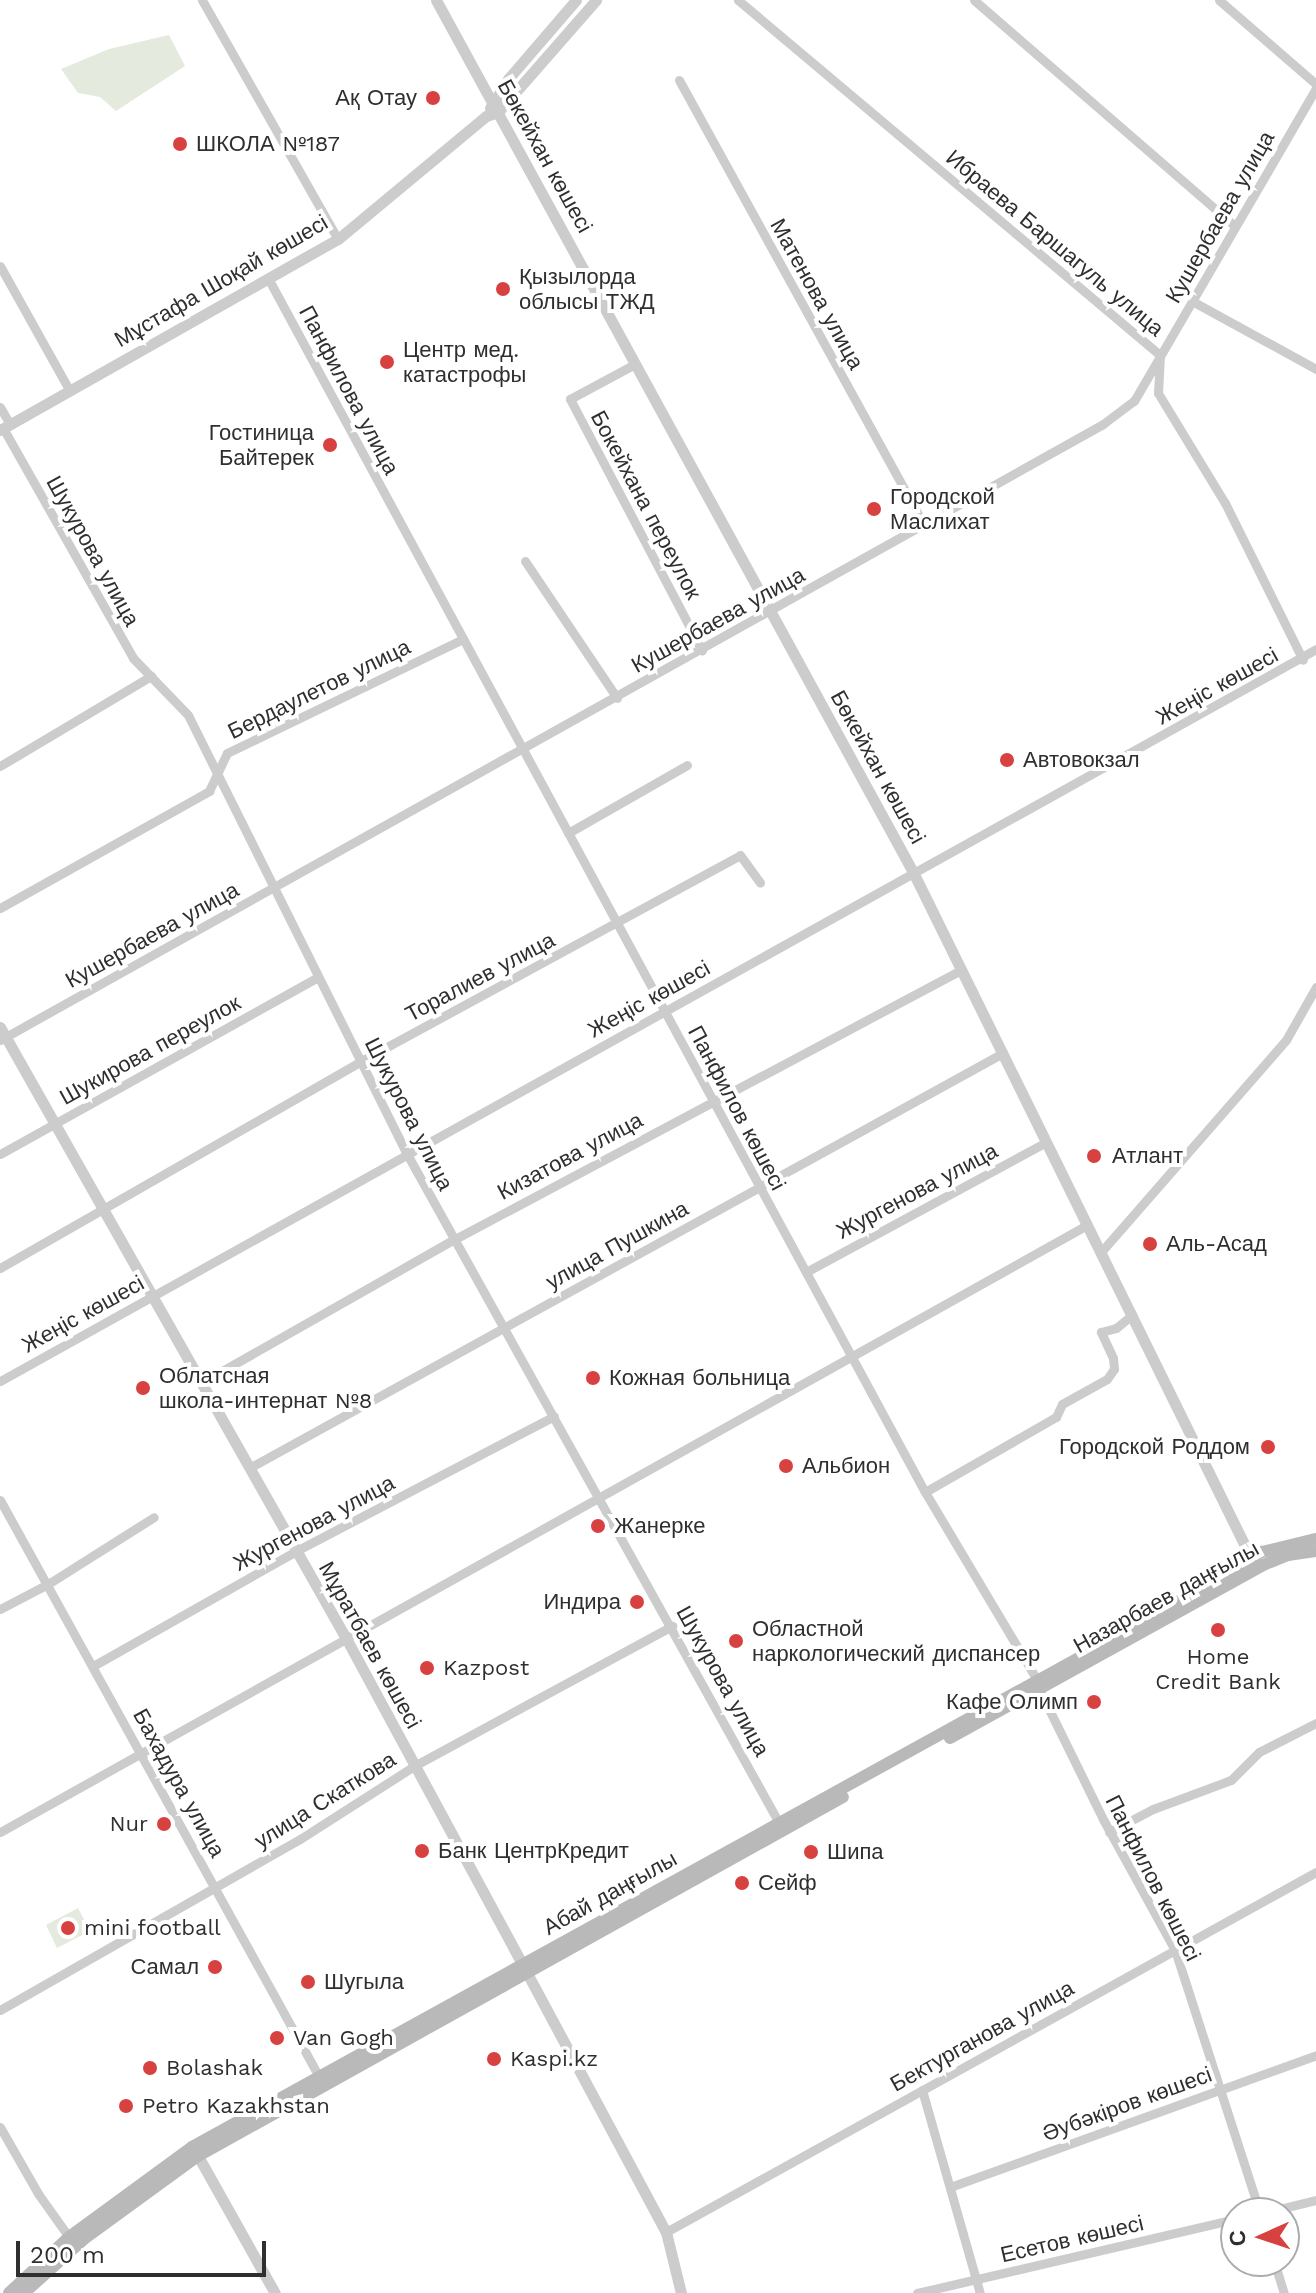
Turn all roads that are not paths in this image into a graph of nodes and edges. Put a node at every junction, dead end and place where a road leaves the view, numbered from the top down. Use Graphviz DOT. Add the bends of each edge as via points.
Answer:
graph roads {
  1 [pos="202,0"];
  2 [pos="436,0"];
  3 [pos="576,0"];
  4 [pos="596,0"];
  5 [pos="738,0"];
  6 [pos="974,0"];
  7 [pos="1219,0"];
  8 [pos="679,80"];
  9 [pos="1316,86"];
  10 [pos="492,110"];
  11 [pos="1235,226"];
  12 [pos="338,239"];
  13 [pos="0,266"];
  14 [pos="269,280"];
  15 [pos="1192,301"];
  16 [pos="1160,355"];
  17 [pos="635,364"];
  18 [pos="1316,369"];
  19 [pos="70,391"];
  20 [pos="0,407"];
  21 [pos="4,428"];
  22 [pos="398,517"];
  23 [pos="924,525"];
  24 [pos="525,561"];
  25 [pos="771,612"];
  26 [pos="463,639"];
  27 [pos="1316,649"];
  28 [pos="702,650"];
  29 [pos="1303,660"];
  30 [pos="151,676"];
  31 [pos="617,698"];
  32 [pos="523,750"];
  33 [pos="687,765"];
  34 [pos="0,766"];
  35 [pos="217,772"];
  36 [pos="568,833"];
  37 [pos="913,872"];
  38 [pos="760,883"];
  39 [pos="275,888"];
  40 [pos="0,908"];
  41 [pos="618,924"];
  42 [pos="961,970"];
  43 [pos="318,977"];
  44 [pos="1316,987"];
  45 [pos="664,1011"];
  46 [pos="2,1035"];
  47 [pos="1003,1053"];
  48 [pos="361,1061"];
  49 [pos="713,1100"];
  50 [pos="55,1124"];
  51 [pos="1046,1142"];
  52 [pos="0,1154"];
  53 [pos="407,1154"];
  54 [pos="760,1187"];
  55 [pos="104,1210"];
  56 [pos="1087,1225"];
  57 [pos="455,1239"];
  58 [pos="1101,1252"];
  59 [pos="0,1268"];
  60 [pos="806,1272"];
  61 [pos="152,1295"];
  62 [pos="1132,1315"];
  63 [pos="505,1327"];
  64 [pos="852,1357"];
  65 [pos="0,1381"];
  66 [pos="201,1383"];
  67 [pos="554,1416"];
  68 [pos="249,1468"];
  69 [pos="925,1492"];
  70 [pos="601,1498"];
  71 [pos="0,1500"];
  72 [pos="154,1517"];
  73 [pos="1316,1539"];
  74 [pos="296,1551"];
  75 [pos="1316,1551"];
  76 [pos="1254,1564"];
  77 [pos="48,1584"];
  78 [pos="0,1609"];
  79 [pos="672,1626"];
  80 [pos="347,1640"];
  81 [pos="93,1666"];
  82 [pos="1035,1679"];
  83 [pos="1316,1723"];
  84 [pos="143,1755"];
  85 [pos="414,1766"];
  86 [pos="779,1823"];
  87 [pos="0,1832"];
  88 [pos="1109,1832"];
  89 [pos="1316,1872"];
  90 [pos="217,1887"];
  91 [pos="1175,1950"];
  92 [pos="525,1969"];
  93 [pos="0,2010"];
  94 [pos="1316,2055"];
  95 [pos="322,2081"];
  96 [pos="922,2090"];
  97 [pos="1221,2090"];
  98 [pos="0,2127"];
  99 [pos="195,2152"];
  100 [pos="950,2187"];
  101 [pos="1257,2197"];
  102 [pos="1220,2223"];
  103 [pos="666,2232"];
  104 [pos="76,2236"];
  105 [pos="977,2279"];
  106 [pos="9,2293"];
  107 [pos="24,2293"];
  108 [pos="275,2293"];
  109 [pos="681,2293"];
  110 [pos="917,2293"];
  111 [pos="980,2293"];
  1 -- 12 [label="street"];
  2 -- 10 [label="street, Бөкейхан көшесі"];
  3 -- 10 [label="street, Мұстафа Шоқай көшесі" via="508,79"];
  4 -- 10 [label="street, Мұстафа Шоқай көшесі"];
  5 -- 16 [label="street, Ибраева Баршагуль улица"];
  6 -- 11 [label="street"];
  7 -- 9 [label="street"];
  8 -- 23 [label="street, Матенова улица"];
  9 -- 11 [label="street, Кушербаева улица"];
  10 -- 12 [label="street, Мұстафа Шоқай көшесі"];
  10 -- 17 [label="street, Бөкейхан көшесі"];
  11 -- 15 [label="street, Кушербаева улица"];
  12 -- 14 [label="street, Мұстафа Шоқай көшесі"];
  13 -- 19 [label="street"];
  14 -- 19 [label="street, Мұстафа Шоқай көшесі"];
  14 -- 22 [label="street, Панфилова улица"];
  15 -- 16 [label="street, Кушербаева улица"];
  15 -- 18 [label="street"];
  16 -- 23 [label="street, Кушербаева улица" via="1134,401 1103,424"];
  16 -- 29 [label="street, Ибраева Баршагуль улица" via="1158,393 1225,503"];
  17 -- 25 [label="street, Бөкейхан көшесі"];
  17 -- 28 [label="street, Бокейхана переулок" via="570,399"];
  19 -- 21 [label="street, Мұстафа Шоқай көшесі"];
  20 -- 21 [label="street, Шукурова улица"];
  21 -- 30 [label="street, Шукурова улица" via="133,658"];
  22 -- 26 [label="street, Панфилов көшесі"];
  23 -- 25 [label="street, Кушербаева улица"];
  24 -- 31 [label="street"];
  25 -- 28 [label="street, Кушербаева улица"];
  25 -- 37 [label="street, Бөкейхан көшесі"];
  26 -- 32 [label="street, Панфилов көшесі"];
  26 -- 35 [label="street, Бердаулетов улица" via="227,753"];
  27 -- 29 [label="street, Жеңіс көшесі"];
  28 -- 31 [label="street, Кушербаева улица"];
  29 -- 37 [label="street, Жеңіс көшесі"];
  30 -- 34 [label="street"];
  30 -- 35 [label="street, Шукурова улица" via="188,715"];
  31 -- 32 [label="street, Кушербаева улица"];
  32 -- 36 [label="street, Панфилов көшесі"];
  32 -- 39 [label="street, Кушербаева улица"];
  33 -- 36 [label="street"];
  35 -- 39 [label="street, Шукурова улица"];
  35 -- 40 [label="street, Бердаулетов улица" via="209,791"];
  36 -- 41 [label="street, Панфилов көшесі"];
  37 -- 42 [label="street, Бөкейхан көшесі"];
  37 -- 45 [label="street, Жеңіс көшесі"];
  38 -- 41 [label="street, Торалиев улица" via="740,855"];
  39 -- 43 [label="street, Шукурова улица"];
  39 -- 46 [label="street, Кушербаева улица"];
  41 -- 45 [label="street, Панфилов көшесі"];
  41 -- 48 [label="street, Торалиев улица"];
  42 -- 47 [label="street, Бөкейхан көшесі"];
  42 -- 49 [label="street, Кизатова улица"];
  43 -- 48 [label="street, Шукурова улица"];
  43 -- 50 [label="street, Шукирова переулок"];
  44 -- 58 [label="street" via="1286,1040"];
  45 -- 49 [label="street, Панфилов көшесі"];
  45 -- 53 [label="street, Жеңіс көшесі"];
  46 -- 50 [label="street, Мұратбаев көшесі"];
  47 -- 51 [label="street, Бөкейхан көшесі"];
  47 -- 54 [label="street, улица Пушкина"];
  48 -- 53 [label="street, Шукурова улица"];
  48 -- 55 [label="street, Торалиев улица"];
  49 -- 54 [label="street, Панфилов көшесі"];
  49 -- 57 [label="street, Кизатова улица"];
  50 -- 52 [label="street, Шукирова переулок"];
  50 -- 55 [label="street, Мұратбаев көшесі"];
  51 -- 56 [label="street, Бөкейхан көшесі"];
  51 -- 60 [label="street, Жургенова улица"];
  53 -- 57 [label="street, Шукурова улица"];
  53 -- 61 [label="street, Жеңіс көшесі"];
  54 -- 60 [label="street, Панфилов көшесі"];
  54 -- 63 [label="street, улица Пушкина"];
  55 -- 59 [label="street, Торалиев улица"];
  55 -- 61 [label="street, Мұратбаев көшесі"];
  56 -- 58 [label="street, Бөкейхан көшесі"];
  56 -- 64 [label="street"];
  57 -- 63 [label="street, Шукурова улица"];
  57 -- 66 [label="street, Кизатова улица"];
  58 -- 62 [label="street, Бөкейхан көшесі"];
  60 -- 64 [label="street, Панфилов көшесі"];
  61 -- 65 [label="street, Жеңіс көшесі"];
  61 -- 66 [label="street, Мұратбаев көшесі"];
  62 -- 69 [label="street" via="1101,1332 1113,1358 1107,1379 1062,1404 1056,1417"];
  62 -- 76 [label="street, Бөкейхан көшесі"];
  63 -- 67 [label="street, Шукурова улица"];
  63 -- 68 [label="street, улица Пушкина"];
  64 -- 69 [label="street, Панфилов көшесі"];
  64 -- 70 [label="street"];
  66 -- 68 [label="street, Мұратбаев көшесі"];
  67 -- 70 [label="street, Шукурова улица"];
  67 -- 74 [label="street, Жургенова улица"];
  68 -- 74 [label="street, Мұратбаев көшесі"];
  69 -- 82 [label="street, Панфилов көшесі"];
  70 -- 79 [label="street, Шукурова улица"];
  70 -- 80 [label="street"];
  71 -- 77 [label="street, Бахадура улица"];
  72 -- 77 [label="street"];
  73 -- 76 [label="main road, Назарбаев даңғылы" via="1274,1546"];
  74 -- 80 [label="street, Мұратбаев көшесі"];
  74 -- 81 [label="street, Жургенова улица"];
  75 -- 76 [label="main road, Назарбаев даңғылы"];
  76 -- 82 [label="main road, Назарбаев даңғылы"];
  77 -- 78 [label="street"];
  77 -- 81 [label="street, Бахадура улица"];
  79 -- 85 [label="street, улица Скаткова"];
  79 -- 86 [label="street, Шукурова улица"];
  80 -- 84 [label="street"];
  80 -- 85 [label="street, Мұратбаев көшесі"];
  81 -- 84 [label="street, Бахадура улица"];
  82 -- 86 [label="main road, Абай даңғылы"];
  82 -- 88 [label="street, Панфилов көшесі"];
  82 -- 92 [label="main road, Абай даңғылы"];
  83 -- 88 [label="street" via="1259,1752 1231,1780"];
  84 -- 87 [label="street"];
  84 -- 90 [label="street, Бахадура улица"];
  85 -- 90 [label="street, улица Скаткова"];
  85 -- 92 [label="street, Мұратбаев көшесі"];
  86 -- 92 [label="main road, Абай даңғылы"];
  88 -- 91 [label="street, Панфилов көшесі"];
  89 -- 91 [label="street, Бектурганова улица"];
  90 -- 93 [label="street, улица Скаткова"];
  90 -- 95 [label="street, Бахадура улица"];
  91 -- 96 [label="street, Бектурганова улица"];
  91 -- 97 [label="street, Панфилов көшесі"];
  92 -- 95 [label="main road, Абай даңғылы"];
  92 -- 103 [label="street, Мұратбаев көшесі"];
  94 -- 97 [label="street, Әубәкіров көшесі"];
  95 -- 99 [label="main road, Абай даңғылы"];
  96 -- 100 [label="street"];
  96 -- 103 [label="street, Бектурганова улица"];
  97 -- 100 [label="street, Әубәкіров көшесі"];
  97 -- 101 [label="street, Панфилов көшесі"];
  98 -- 104 [label="street" via="39,2195"];
  99 -- 104 [label="main road, Абай даңғылы"];
  99 -- 108 [label="street"];
  100 -- 105 [label="street"];
  102 -- 105 [label="street, Есетов көшесі"];
  103 -- 109 [label="street, Мұратбаев көшесі"];
  104 -- 106 [label="main road, Абай даңғылы"];
  104 -- 107 [label="main road, Абай даңғылы"];
  105 -- 110 [label="street, Есетов көшесі"];
  105 -- 111 [label="street"];
}
